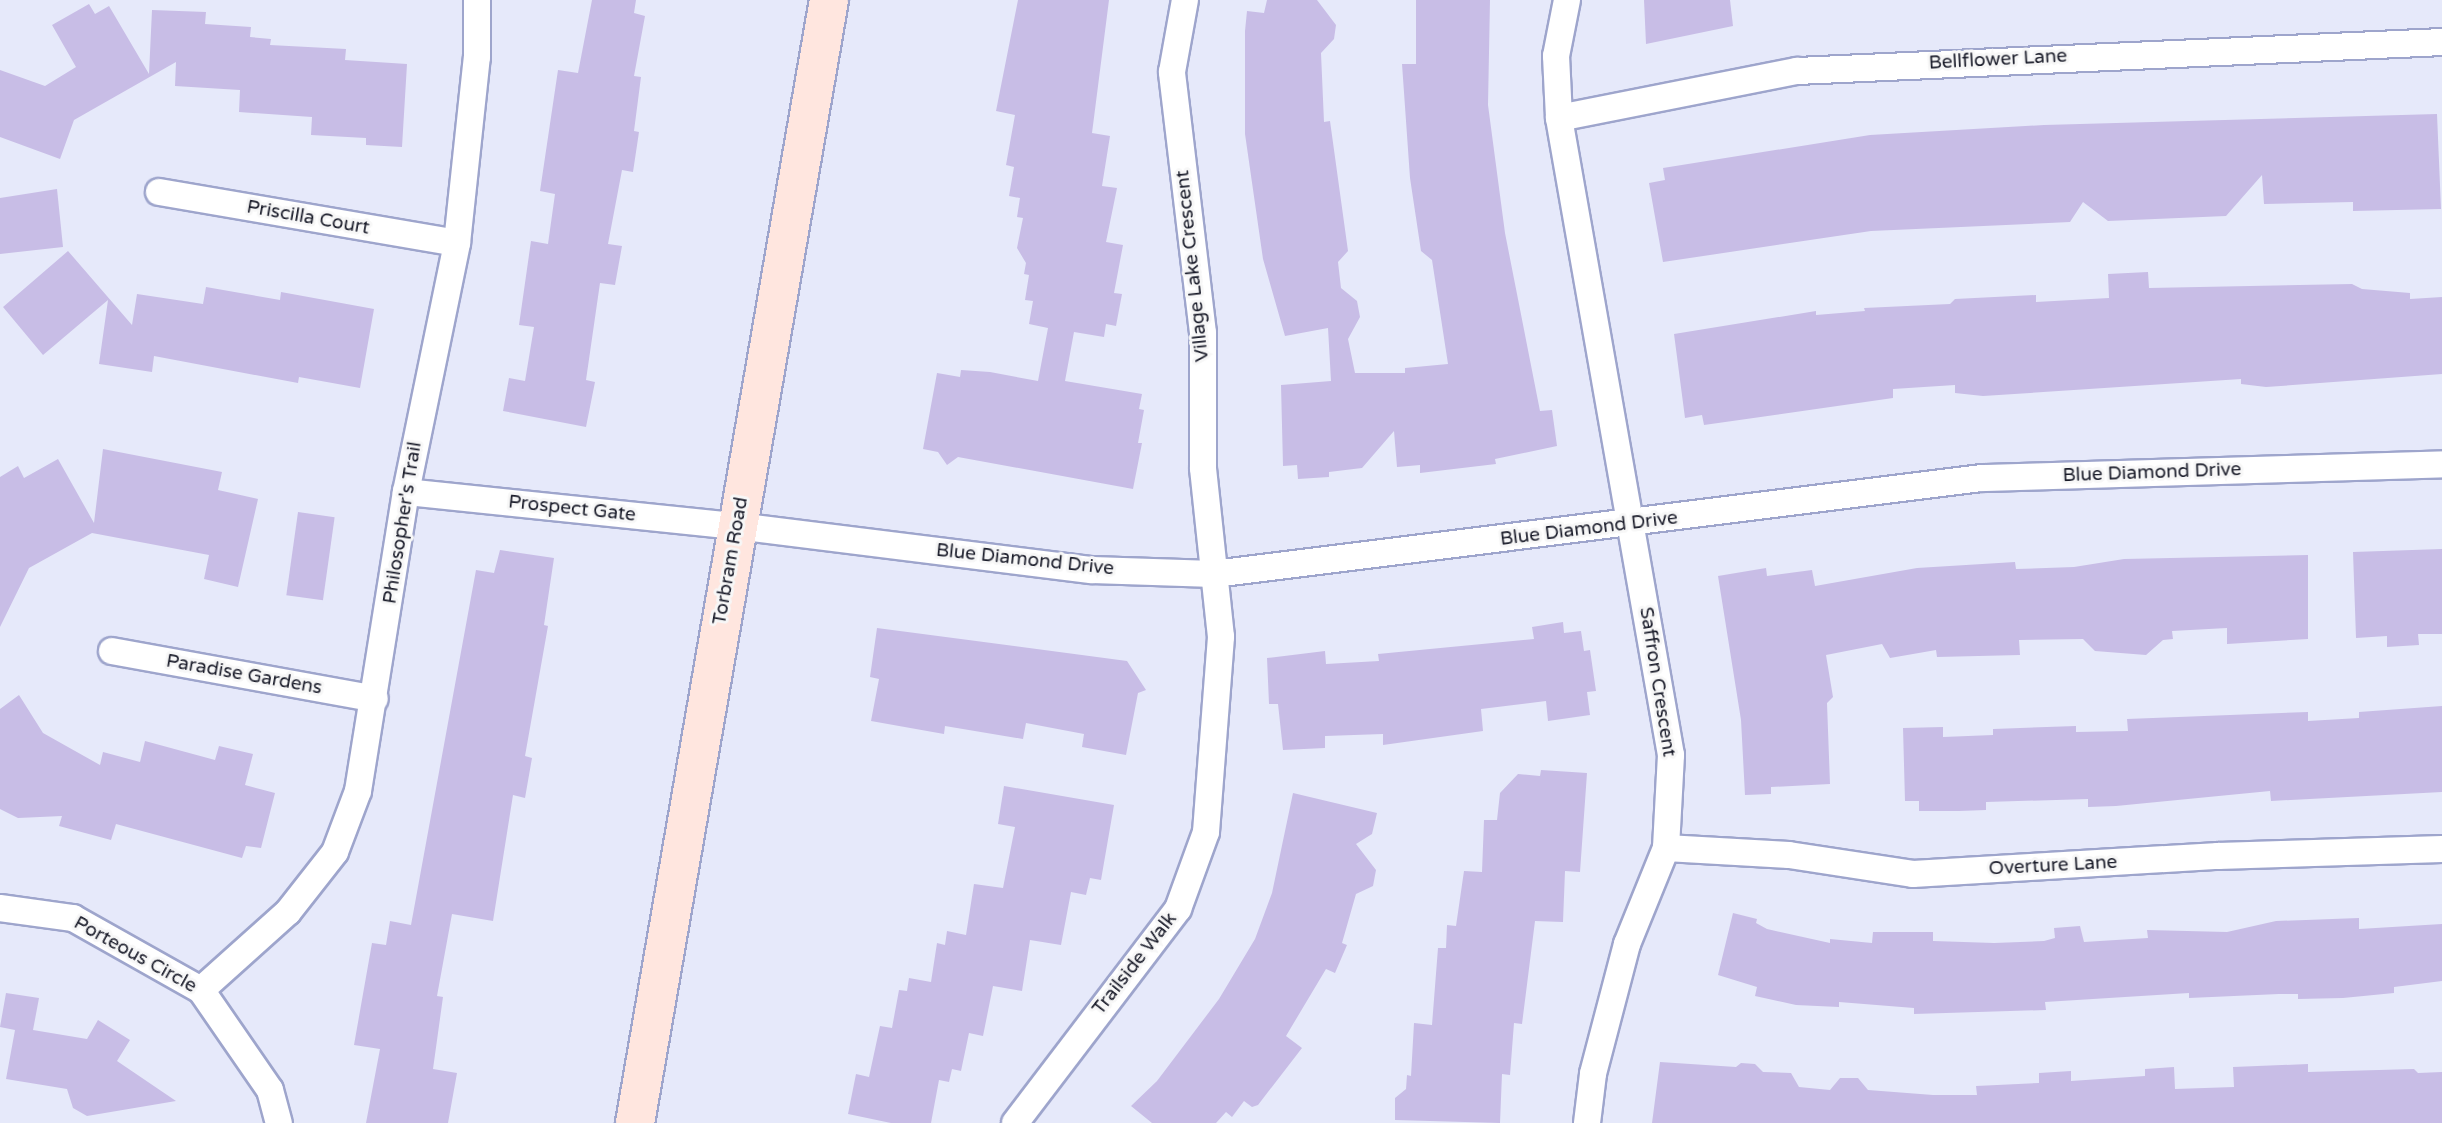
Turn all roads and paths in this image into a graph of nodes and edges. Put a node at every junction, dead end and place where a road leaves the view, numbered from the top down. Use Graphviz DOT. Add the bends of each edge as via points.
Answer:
graph roads {
  1 [pos="477,0"];
  2 [pos="830,0"];
  3 [pos="1185,0"];
  4 [pos="1567,0"];
  5 [pos="2442,42"];
  6 [pos="1559,118"];
  7 [pos="159,192"];
  8 [pos="457,243"];
  9 [pos="2442,464"];
  10 [pos="406,492"];
  11 [pos="1631,524"];
  12 [pos="737,526"];
  13 [pos="1214,574"];
  14 [pos="112,651"];
  15 [pos="375,699"];
  16 [pos="1666,848"];
  17 [pos="2442,849"];
  18 [pos="0,908"];
  19 [pos="201,990"];
  20 [pos="279,1123"];
  21 [pos="635,1123"];
  22 [pos="1014,1123"];
  23 [pos="1587,1123"];
  1 -- 8 [label="street, Philosopher's Trail" via="477,57"];
  2 -- 12 [label="main road, Torbram Road"];
  3 -- 13 [label="street, Village Lake Crescent" via="1172,72 1203,333 1203,468"];
  4 -- 6 [label="street" via="1556,56"];
  5 -- 6 [label="street, Bellflower Lane" via="1797,71"];
  6 -- 11 [label="street"];
  7 -- 8 [label="street, Priscilla Court"];
  8 -- 10 [label="street, Philosopher's Trail"];
  9 -- 11 [label="street, Blue Diamond Drive" via="1982,478"];
  10 -- 12 [label="street, Prospect Gate"];
  10 -- 15 [label="street, Philosopher's Trail"];
  11 -- 13 [label="street, Blue Diamond Drive"];
  11 -- 16 [label="street, Saffron Crescent" via="1671,755"];
  12 -- 13 [label="street, Blue Diamond Drive" via="1092,570"];
  12 -- 21 [label="main road, Torbram Road"];
  13 -- 22 [label="street, Trailside Walk" via="1221,637 1206,832 1178,909"];
  14 -- 15 [label="street, Paradise Gardens"];
  15 -- 19 [label="street, Philosopher's Trail" via="358,791 335,852 288,912"];
  16 -- 17 [label="street, Overture Lane" via="1789,855 1913,874 2218,856"];
  16 -- 23 [label="street, Saffron Crescent" via="1627,944 1593,1074"];
  18 -- 19 [label="street, Porteous Circle" via="73,918"];
  19 -- 20 [label="street, Porteous Circle" via="270,1090"];
}
